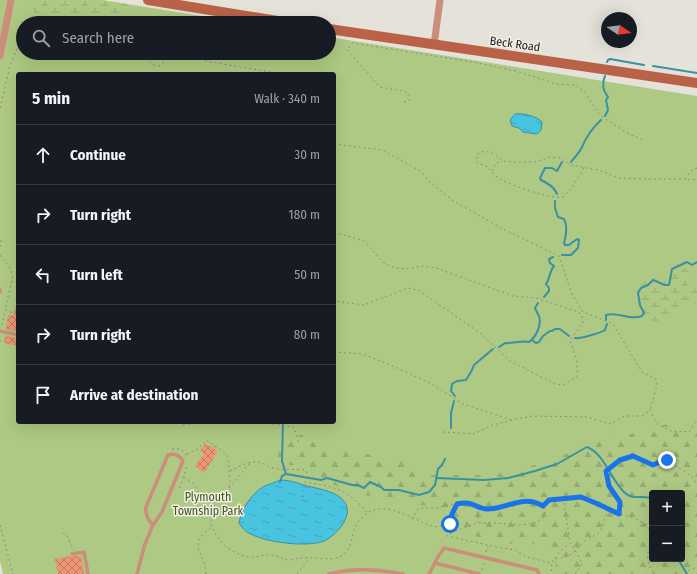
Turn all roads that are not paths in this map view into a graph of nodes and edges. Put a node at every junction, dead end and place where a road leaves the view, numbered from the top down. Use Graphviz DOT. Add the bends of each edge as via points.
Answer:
graph roads {
  1 [pos="11,0"];
  2 [pos="148,0"];
  3 [pos="440,0"];
  4 [pos="247,16"];
  5 [pos="336,30"];
  6 [pos="434,45"];
  7 [pos="0,56"];
  8 [pos="697,83"];
  9 [pos="1,331"];
  10 [pos="16,334"];
  11 [pos="153,526"];
  12 [pos="73,554"];
  13 [pos="435,563"];
  14 [pos="88,574"];
  15 [pos="137,574"];
  16 [pos="328,574"];
  17 [pos="403,574"];
  18 [pos="429,574"];
  19 [pos="479,574"];
  20 [pos="540,574"];
  1 -- 7 [label="street"];
  2 -- 4 [label="main road"];
  3 -- 6 [label="street"];
  5 -- 6 [label="main road, Beck Road"];
  6 -- 8 [label="main road, Beck Road"];
  9 -- 10 [label="lane"];
  11 -- 11 [label="lane" via="162,512 183,461 180,456 168,455 146,507 145,512"];
  11 -- 15 [label="lane"];
  12 -- 14 [label="lane" via="84,552"];
  13 -- 18 [label="lane"];
  13 -- 19 [label="lane"];
  13 -- 20 [label="lane" via="444,548 537,570"];
  16 -- 17 [label="lane" via="367,569"];
}
